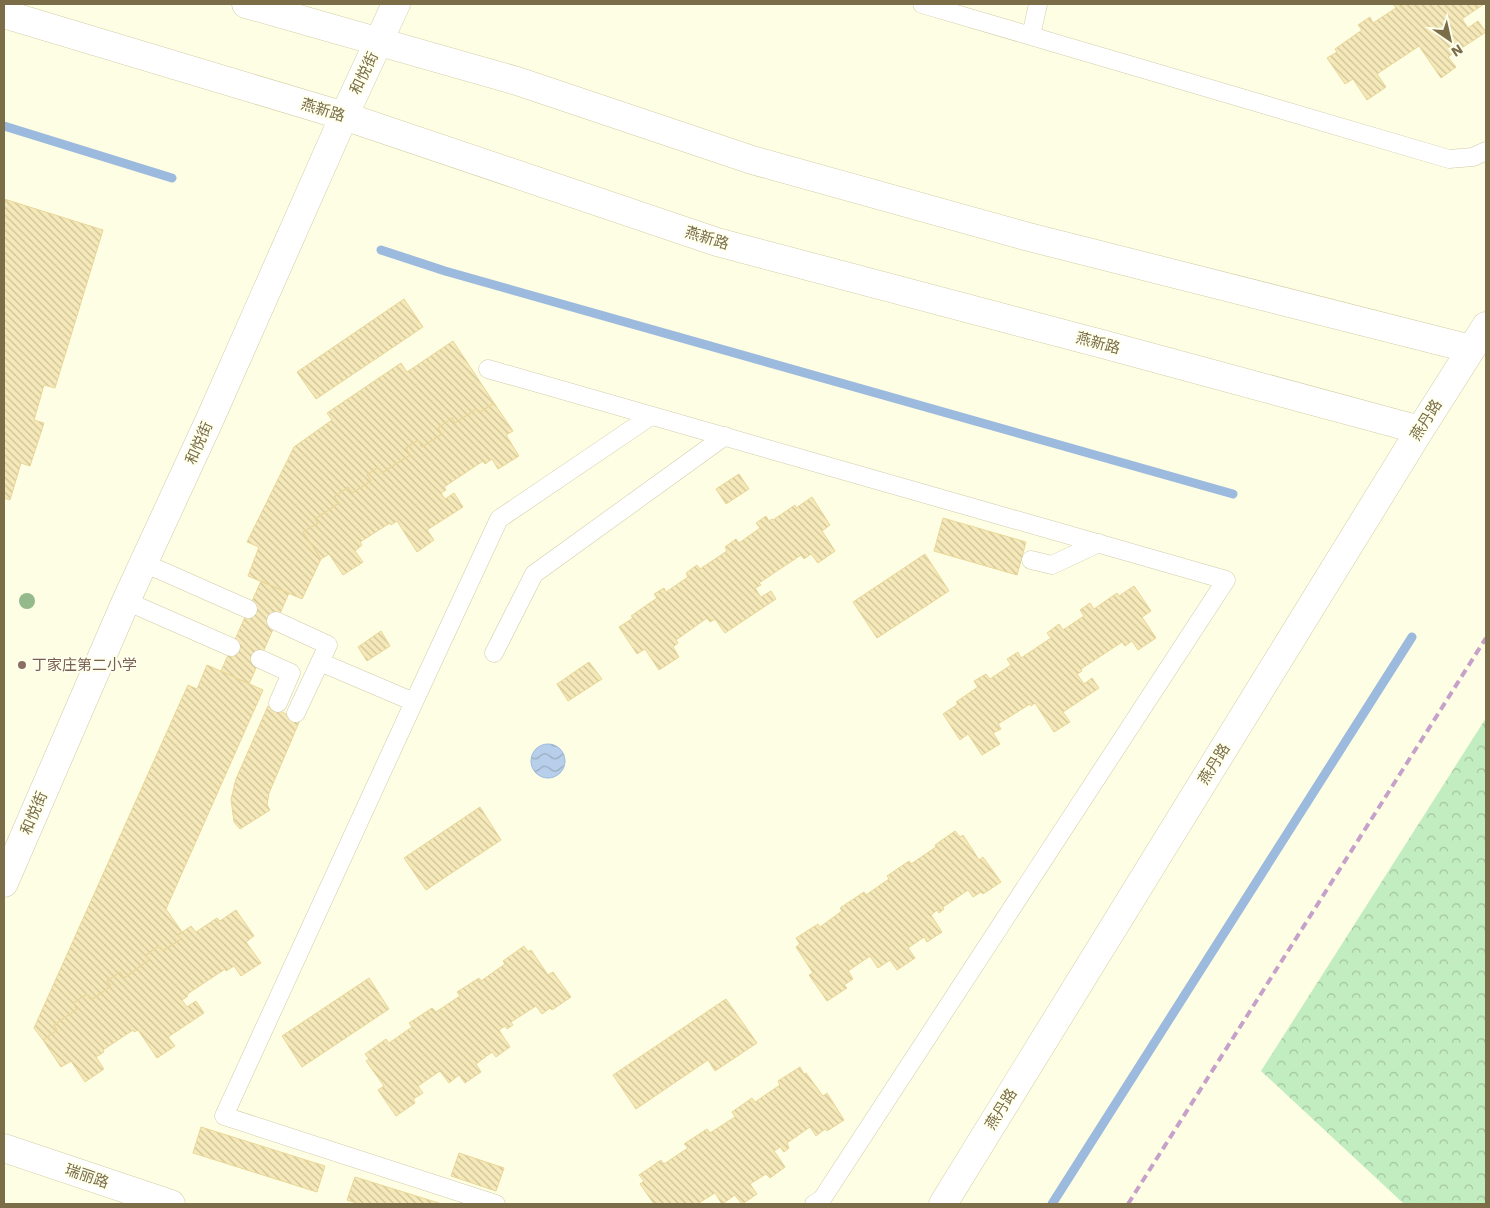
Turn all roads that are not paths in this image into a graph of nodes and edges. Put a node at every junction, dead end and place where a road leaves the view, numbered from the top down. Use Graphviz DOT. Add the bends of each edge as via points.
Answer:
graph roads {
  1 [pos="246,4"];
  2 [pos="396,4"];
  3 [pos="922,4"];
  4 [pos="1038,4"];
  5 [pos="4,14"];
  6 [pos="1031,36"];
  7 [pos="380,41"];
  8 [pos="344,116"];
  9 [pos="1486,151"];
  10 [pos="1486,326"];
  11 [pos="1471,349"];
  12 [pos="488,369"];
  13 [pos="651,416"];
  14 [pos="1420,430"];
  15 [pos="725,436"];
  16 [pos="1098,543"];
  17 [pos="1031,560"];
  18 [pos="144,563"];
  19 [pos="126,601"];
  20 [pos="248,609"];
  21 [pos="276,621"];
  22 [pos="231,647"];
  23 [pos="494,653"];
  24 [pos="260,659"];
  25 [pos="320,662"];
  26 [pos="414,702"];
  27 [pos="278,703"];
  28 [pos="296,712"];
  29 [pos="4,883"];
  30 [pos="4,1148"];
  31 [pos="171,1204"];
  32 [pos="496,1204"];
  33 [pos="814,1204"];
  34 [pos="943,1204"];
  1 -- 7 [label="street"];
  2 -- 7 [label="street, 和悦街"];
  3 -- 6 [label="lane"];
  4 -- 6 [label="lane"];
  5 -- 8 [label="street, 燕新路"];
  6 -- 9 [label="lane" via="1449,159 1472,157"];
  7 -- 8 [label="street, 和悦街"];
  7 -- 11 [label="street" via="517,81 752,160 1025,236"];
  8 -- 14 [label="street, 燕新路" via="717,242"];
  8 -- 18 [label="street, 和悦街"];
  10 -- 11 [label="street, 燕丹路"];
  11 -- 14 [label="street, 燕丹路"];
  12 -- 13 [label="lane"];
  13 -- 15 [label="lane"];
  13 -- 26 [label="lane" via="499,519"];
  14 -- 34 [label="street, 燕丹路"];
  15 -- 16 [label="lane"];
  15 -- 23 [label="lane" via="534,574"];
  16 -- 17 [label="lane" via="1052,565"];
  16 -- 33 [label="lane" via="1226,580 822,1199"];
  18 -- 19 [label="street, 和悦街"];
  18 -- 20 [label="lane"];
  19 -- 22 [label="lane"];
  19 -- 29 [label="street, 和悦街"];
  21 -- 25 [label="lane" via="328,645"];
  24 -- 27 [label="lane" via="291,673"];
  25 -- 26 [label="lane"];
  25 -- 28 [label="lane"];
  26 -- 32 [label="lane" via="224,1116"];
  30 -- 31 [label="street, 瑞丽路"];
}
